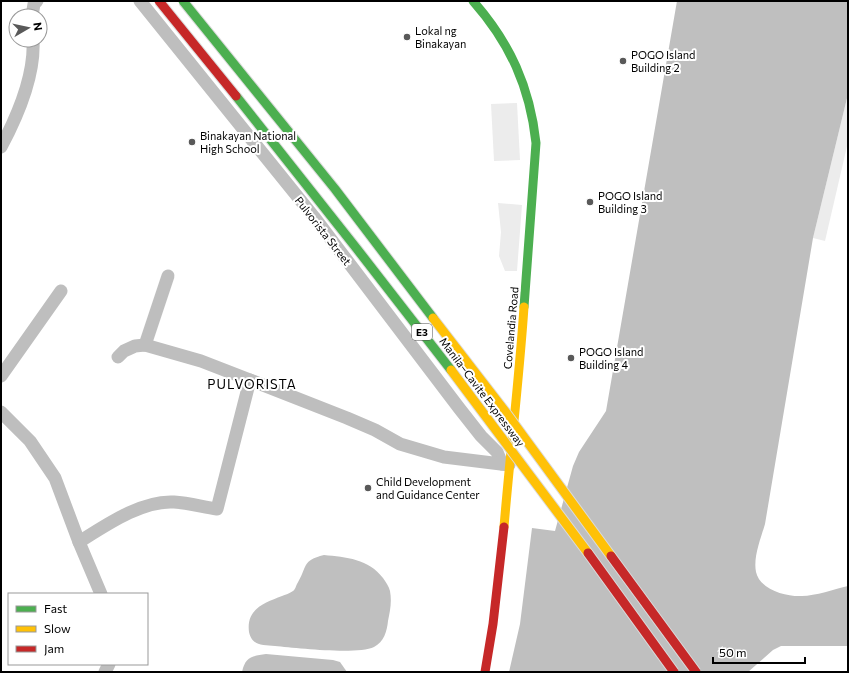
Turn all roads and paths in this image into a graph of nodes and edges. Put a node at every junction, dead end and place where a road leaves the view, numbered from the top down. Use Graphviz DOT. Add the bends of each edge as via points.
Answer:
graph roads {
  1 [pos="140,1"];
  2 [pos="159,1"];
  3 [pos="183,1"];
  4 [pos="473,1"];
  5 [pos="32,48"];
  6 [pos="1,147"];
  7 [pos="168,276"];
  8 [pos="61,291"];
  9 [pos="145,345"];
  10 [pos="118,357"];
  11 [pos="1,376"];
  12 [pos="250,380"];
  13 [pos="1,412"];
  14 [pos="505,465"];
  15 [pos="79,542"];
  16 [pos="101,593"];
  17 [pos="485,672"];
  18 [pos="674,672"];
  19 [pos="696,672"];
  1 -- 14 [label="street, Pulvorista Street" via="314,217"];
  2 -- 18 [label="main road, Manila–Cavite Expressway / E3, bridge" via="319,199 490,422"];
  3 -- 19 [label="main road, Manila–Cavite Expressway / E3, bridge" via="336,189 504,410"];
  4 -- 14 [label="main road, Covelandia Road" via="496,31 517,70 531,107 536,133 518,379"];
  5 -- 6 [label="street" via="31,70 9,133"];
  7 -- 9 [label="street"];
  8 -- 11 [label="street"];
  9 -- 10 [label="street" via="135,346"];
  9 -- 12 [label="street" via="200,361"];
  12 -- 14 [label="street" via="354,421 400,444 444,457"];
  12 -- 15 [label="street" via="217,509 173,502 152,504 112,522"];
  13 -- 15 [label="street" via="30,441 55,478"];
  14 -- 17 [label="main road, Covelandia Road" via="502,540"];
  15 -- 16 [label="street"];
}
